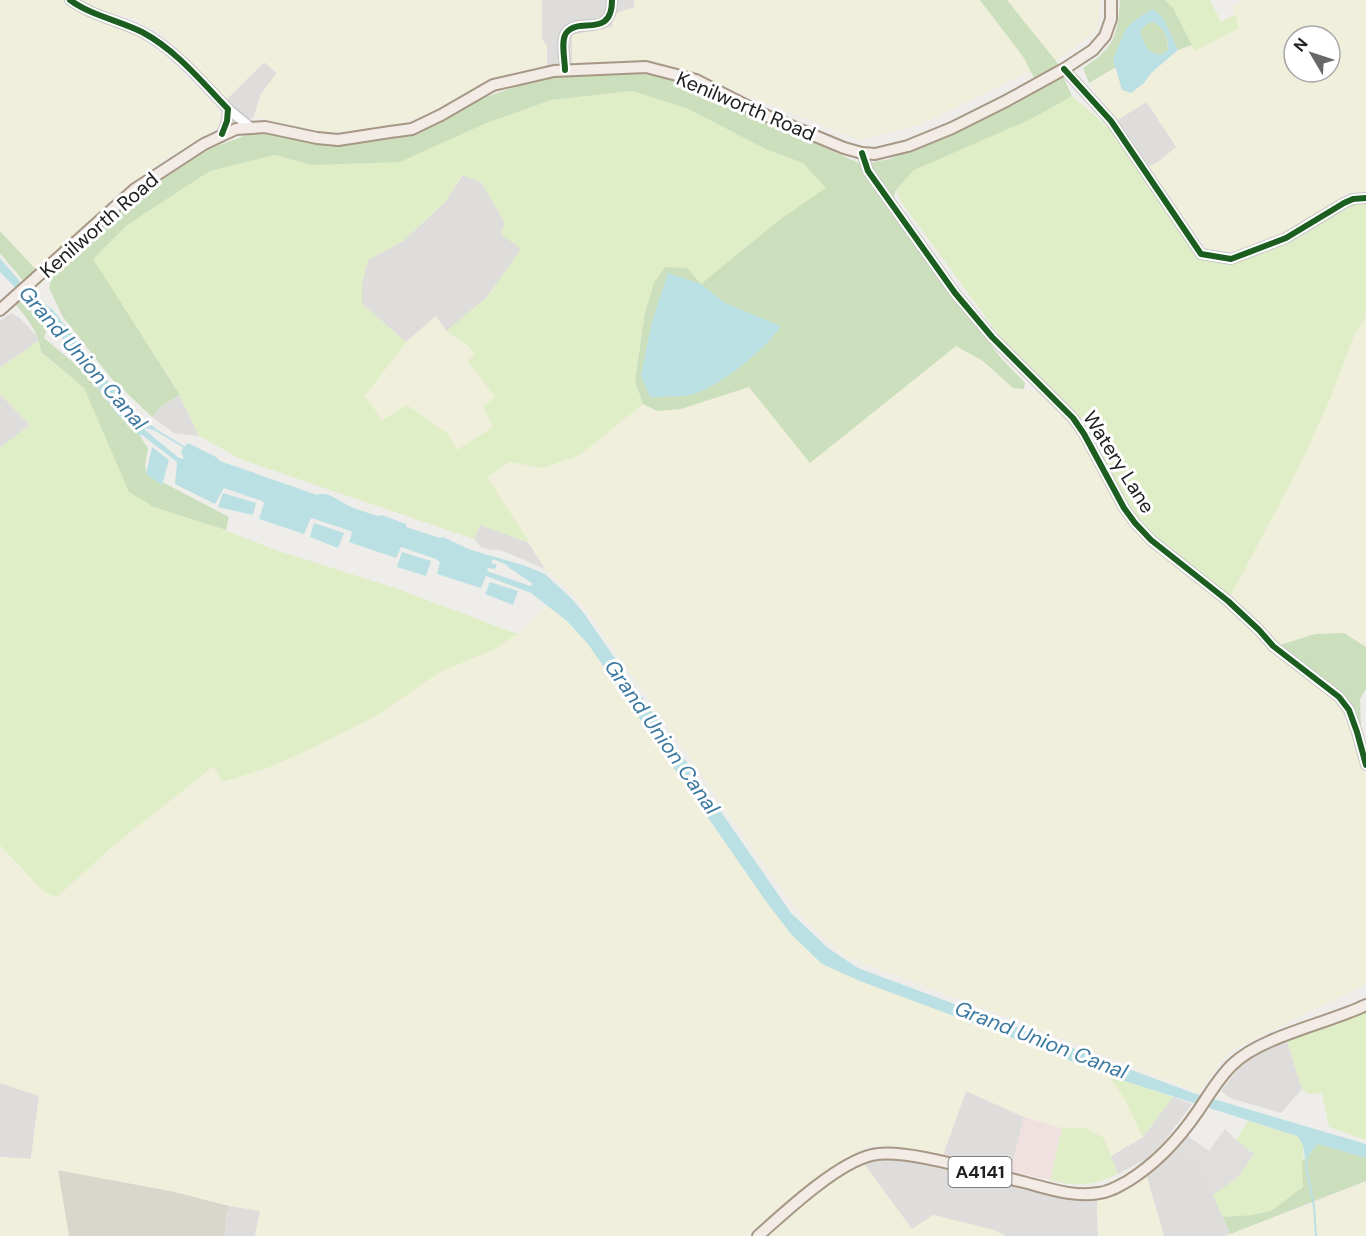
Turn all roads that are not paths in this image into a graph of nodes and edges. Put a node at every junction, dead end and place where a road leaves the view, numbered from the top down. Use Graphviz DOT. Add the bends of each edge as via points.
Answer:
graph roads {
  1 [pos="70,0"];
  2 [pos="612,0"];
  3 [pos="1111,0"];
  4 [pos="1064,69"];
  5 [pos="565,70"];
  6 [pos="228,109"];
  7 [pos="250,127"];
  8 [pos="222,134"];
  9 [pos="862,153"];
  10 [pos="1366,198"];
  11 [pos="0,310"];
  12 [pos="1366,765"];
  13 [pos="1366,1005"];
  14 [pos="758,1236"];
  1 -- 6 [label="street" via="82,9 156,40"];
  2 -- 5 [label="street" via="612,11 606,21 566,32"];
  3 -- 4 [label="main road, Kenilworth Road" via="1111,19 1105,36 1093,50"];
  4 -- 9 [label="main road, Kenilworth Road" via="952,128 899,149"];
  4 -- 10 [label="street" via="1111,121 1201,254 1231,259 1286,238 1344,202"];
  5 -- 7 [label="main road, Kenilworth Road" via="493,85 412,129 338,140"];
  5 -- 9 [label="main road, Kenilworth Road" via="646,67 696,80 767,116"];
  6 -- 7 [label="street"];
  6 -- 8 [label="street"];
  7 -- 8 [label="main road, Kenilworth Road"];
  8 -- 11 [label="main road, Kenilworth Road" via="135,189"];
  9 -- 12 [label="street, Watery Lane" via="868,171 956,293 992,337 1073,418 1135,523 1228,601 1273,646 1339,697 1353,721"];
  13 -- 14 [label="main road, A4141" via="1247,1053 1233,1064 1174,1142 1152,1164 1101,1193 1063,1192 883,1153 851,1163"];
}
